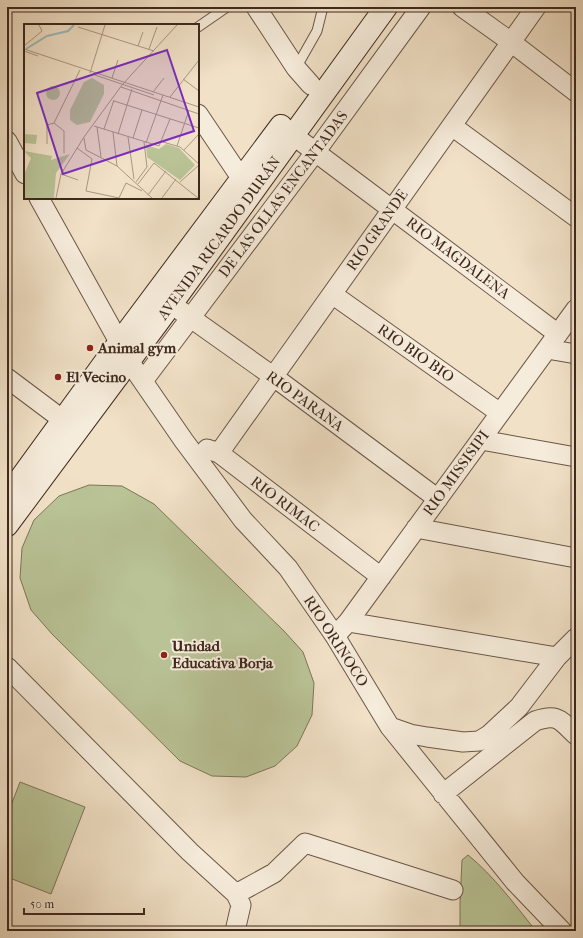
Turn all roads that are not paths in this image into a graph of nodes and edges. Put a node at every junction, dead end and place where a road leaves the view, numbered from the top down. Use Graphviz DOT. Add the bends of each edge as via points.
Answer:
graph roads {
  1 [pos="227,7"];
  2 [pos="256,7"];
  3 [pos="323,7"];
  4 [pos="368,7"];
  5 [pos="386,7"];
  6 [pos="421,7"];
  7 [pos="462,7"];
  8 [pos="536,7"];
  9 [pos="199,26"];
  10 [pos="511,42"];
  11 [pos="296,68"];
  12 [pos="311,85"];
  13 [pos="576,92"];
  14 [pos="199,115"];
  15 [pos="452,126"];
  16 [pos="287,130"];
  17 [pos="7,141"];
  18 [pos="316,151"];
  19 [pos="24,172"];
  20 [pos="241,178"];
  21 [pos="39,199"];
  22 [pos="392,209"];
  23 [pos="576,217"];
  24 [pos="332,294"];
  25 [pos="172,303"];
  26 [pos="576,309"];
  27 [pos="190,318"];
  28 [pos="558,334"];
  29 [pos="547,349"];
  30 [pos="124,352"];
  31 [pos="576,354"];
  32 [pos="274,377"];
  33 [pos="7,378"];
  34 [pos="143,381"];
  35 [pos="500,413"];
  36 [pos="63,420"];
  37 [pos="481,440"];
  38 [pos="184,442"];
  39 [pos="219,453"];
  40 [pos="576,458"];
  41 [pos="7,497"];
  42 [pos="438,499"];
  43 [pos="7,525"];
  44 [pos="416,528"];
  45 [pos="576,558"];
  46 [pos="381,577"];
  47 [pos="348,622"];
  48 [pos="335,636"];
  49 [pos="576,638"];
  50 [pos="558,657"];
  51 [pos="7,667"];
  52 [pos="390,727"];
  53 [pos="576,735"];
  54 [pos="443,794"];
  55 [pos="452,890"];
  56 [pos="236,894"];
  57 [pos="235,931"];
  58 [pos="562,931"];
  1 -- 9 [label="lane"];
  2 -- 11 [label="street"];
  3 -- 11 [label="lane" via="317,31"];
  4 -- 12 [label="street, AVENIDA RICARDO DURÁN"];
  5 -- 16 [label="street, AVENIDA RICARDO DURÁN"];
  6 -- 18 [label="street, DE LAS OLLAS ENCANTADAS"];
  7 -- 10 [label="street"];
  8 -- 10 [label="street, RIO GRANDE"];
  10 -- 13 [label="street"];
  10 -- 15 [label="street, RIO GRANDE"];
  11 -- 12 [label="street"];
  12 -- 16 [label="street, AVENIDA RICARDO DURÁN"];
  14 -- 20 [label="street"];
  15 -- 22 [label="street, RIO GRANDE"];
  15 -- 23 [label="street"];
  16 -- 18 [label="street, RIO MAGDALENA"];
  16 -- 20 [label="street, AVENIDA RICARDO DURÁN"];
  16 -- 25 [label="street, AVENIDA RICARDO DURÁN"];
  17 -- 19 [label="street"];
  18 -- 22 [label="street, RIO MAGDALENA"];
  18 -- 27 [label="street, DE LAS OLLAS ENCANTADAS"];
  20 -- 30 [label="street, AVENIDA RICARDO DURÁN"];
  21 -- 30 [label="street, RIO ORINOCO"];
  22 -- 24 [label="street, RIO GRANDE"];
  22 -- 28 [label="street, RIO MAGDALENA"];
  24 -- 32 [label="street, RIO GRANDE"];
  24 -- 35 [label="street, RIO BIO BIO"];
  25 -- 27 [label="street, RIO PARANA"];
  25 -- 30 [label="street, AVENIDA RICARDO DURÁN"];
  26 -- 28 [label="street, RIO MISSISIPI"];
  27 -- 32 [label="street, RIO PARANA"];
  27 -- 34 [label="street, DE LAS OLLAS ENCANTADAS"];
  28 -- 29 [label="street, RIO MISSISIPI"];
  29 -- 31 [label="street"];
  29 -- 35 [label="street, RIO MISSISIPI"];
  30 -- 34 [label="street, RIO ORINOCO"];
  30 -- 36 [label="street, AVENIDA RICARDO DURÁN"];
  30 -- 43 [label="street, AVENIDA RICARDO DURÁN"];
  32 -- 39 [label="street, RIO GRANDE"];
  32 -- 42 [label="street, RIO PARANA"];
  33 -- 36 [label="street"];
  34 -- 38 [label="street, RIO ORINOCO"];
  35 -- 37 [label="street, RIO MISSISIPI"];
  36 -- 41 [label="street, AVENIDA RICARDO DURÁN"];
  37 -- 40 [label="street"];
  37 -- 42 [label="street, RIO MISSISIPI"];
  38 -- 39 [label="street, RIO RIMAC"];
  38 -- 48 [label="street, RIO ORINOCO" via="244,520 288,568"];
  39 -- 46 [label="street, RIO RIMAC"];
  42 -- 44 [label="street, RIO MISSISIPI"];
  44 -- 45 [label="street"];
  44 -- 46 [label="street, RIO MISSISIPI"];
  46 -- 47 [label="street, RIO MISSISIPI"];
  47 -- 48 [label="street, RIO MISSISIPI"];
  47 -- 50 [label="street"];
  48 -- 52 [label="street, RIO ORINOCO"];
  49 -- 50 [label="street"];
  50 -- 52 [label="street" via="520,707 479,741 463,742 427,737"];
  51 -- 56 [label="street" via="190,852"];
  52 -- 54 [label="street, RIO ORINOCO"];
  53 -- 54 [label="street" via="559,719 547,717 535,721"];
  54 -- 58 [label="street, RIO ORINOCO" via="515,882"];
  55 -- 56 [label="street" via="305,844 274,873"];
  56 -- 57 [label="street" via="241,905"];
}
